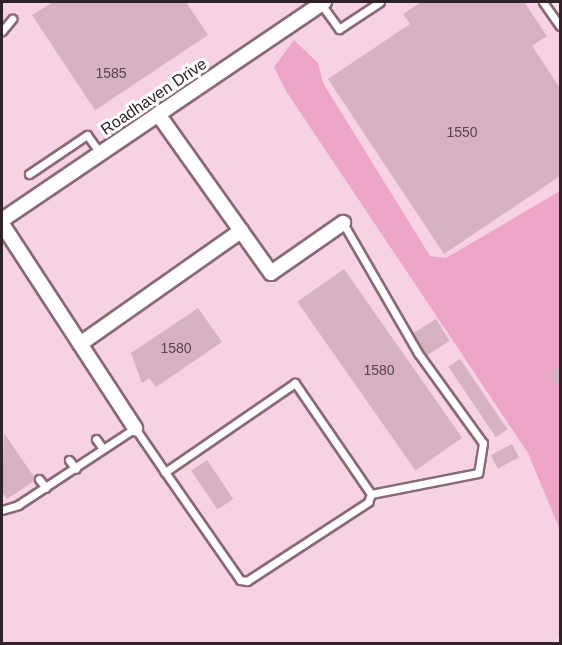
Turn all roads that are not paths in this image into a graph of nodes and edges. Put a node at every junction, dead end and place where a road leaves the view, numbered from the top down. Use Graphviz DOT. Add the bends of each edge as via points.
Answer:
graph roads {
  1 [pos="380,2"];
  2 [pos="543,2"];
  3 [pos="322,3"];
  4 [pos="12,19"];
  5 [pos="561,26"];
  6 [pos="2,32"];
  7 [pos="158,114"];
  8 [pos="100,153"];
  9 [pos="29,174"];
  10 [pos="2,222"];
  11 [pos="343,223"];
  12 [pos="241,231"];
  13 [pos="80,344"];
  14 [pos="135,428"];
  15 [pos="96,439"];
  16 [pos="104,449"];
  17 [pos="69,460"];
  18 [pos="76,469"];
  19 [pos="165,472"];
  20 [pos="39,479"];
  21 [pos="45,488"];
  22 [pos="371,494"];
  23 [pos="2,510"];
  1 -- 3 [label="lane" via="339,29"];
  2 -- 5 [label="lane"];
  3 -- 7 [label="street, Roadhaven Drive"];
  4 -- 6 [label="lane"];
  7 -- 8 [label="street, Roadhaven Drive"];
  7 -- 12 [label="street"];
  8 -- 9 [label="lane" via="87,135"];
  8 -- 10 [label="street, Roadhaven Drive"];
  10 -- 13 [label="street"];
  11 -- 12 [label="street" via="271,273"];
  11 -- 22 [label="lane" via="418,353 483,443 478,473"];
  12 -- 13 [label="street"];
  13 -- 14 [label="street"];
  14 -- 16 [label="lane"];
  14 -- 19 [label="lane"];
  15 -- 16 [label="lane"];
  16 -- 18 [label="lane"];
  17 -- 18 [label="lane"];
  18 -- 21 [label="lane"];
  19 -- 22 [label="lane" via="240,580 247,581 368,502"];
  19 -- 22 [label="lane" via="295,383"];
  20 -- 21 [label="lane"];
  21 -- 23 [label="lane"];
}
